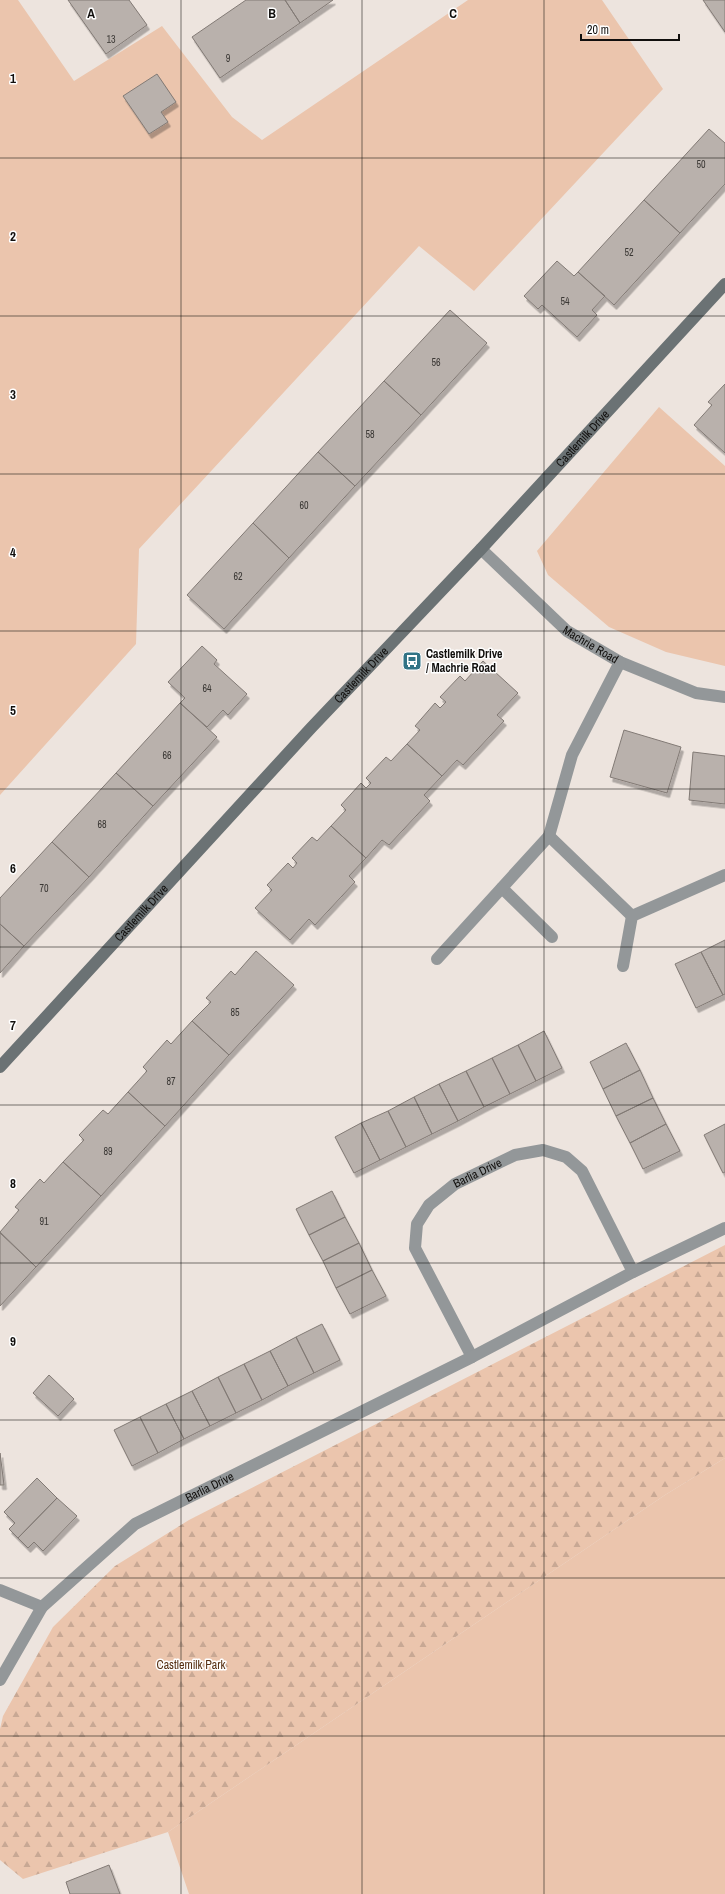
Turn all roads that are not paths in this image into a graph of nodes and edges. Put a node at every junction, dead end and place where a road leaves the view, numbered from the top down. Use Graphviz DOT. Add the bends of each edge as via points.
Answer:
graph roads {
  1 [pos="725,284"];
  2 [pos="481,549"];
  3 [pos="620,662"];
  4 [pos="725,697"];
  5 [pos="549,836"];
  6 [pos="725,875"];
  7 [pos="502,888"];
  8 [pos="632,916"];
  9 [pos="552,937"];
  10 [pos="437,959"];
  11 [pos="623,966"];
  12 [pos="0,1067"];
  13 [pos="725,1228"];
  14 [pos="633,1272"];
  15 [pos="472,1357"];
  16 [pos="0,1590"];
  17 [pos="42,1607"];
  18 [pos="0,1680"];
  1 -- 2 [label="street, Castlemilk Drive"];
  2 -- 3 [label="street, Machrie Road" via="567,631"];
  2 -- 12 [label="street, Castlemilk Drive" via="306,734"];
  3 -- 4 [label="street, Machrie Road" via="696,693"];
  3 -- 5 [label="street" via="572,755"];
  5 -- 7 [label="street"];
  5 -- 8 [label="street"];
  6 -- 8 [label="street"];
  7 -- 9 [label="street"];
  7 -- 10 [label="street"];
  8 -- 11 [label="street"];
  13 -- 14 [label="street, Barlia Drive"];
  14 -- 15 [label="street, Barlia Drive"];
  14 -- 15 [label="street, Barlia Drive" via="582,1171 566,1157 543,1150 515,1155 455,1184 429,1205 417,1224 415,1248"];
  15 -- 17 [label="street, Barlia Drive" via="136,1524"];
  16 -- 17 [label="street"];
  17 -- 18 [label="street, Barlia Drive"];
}
